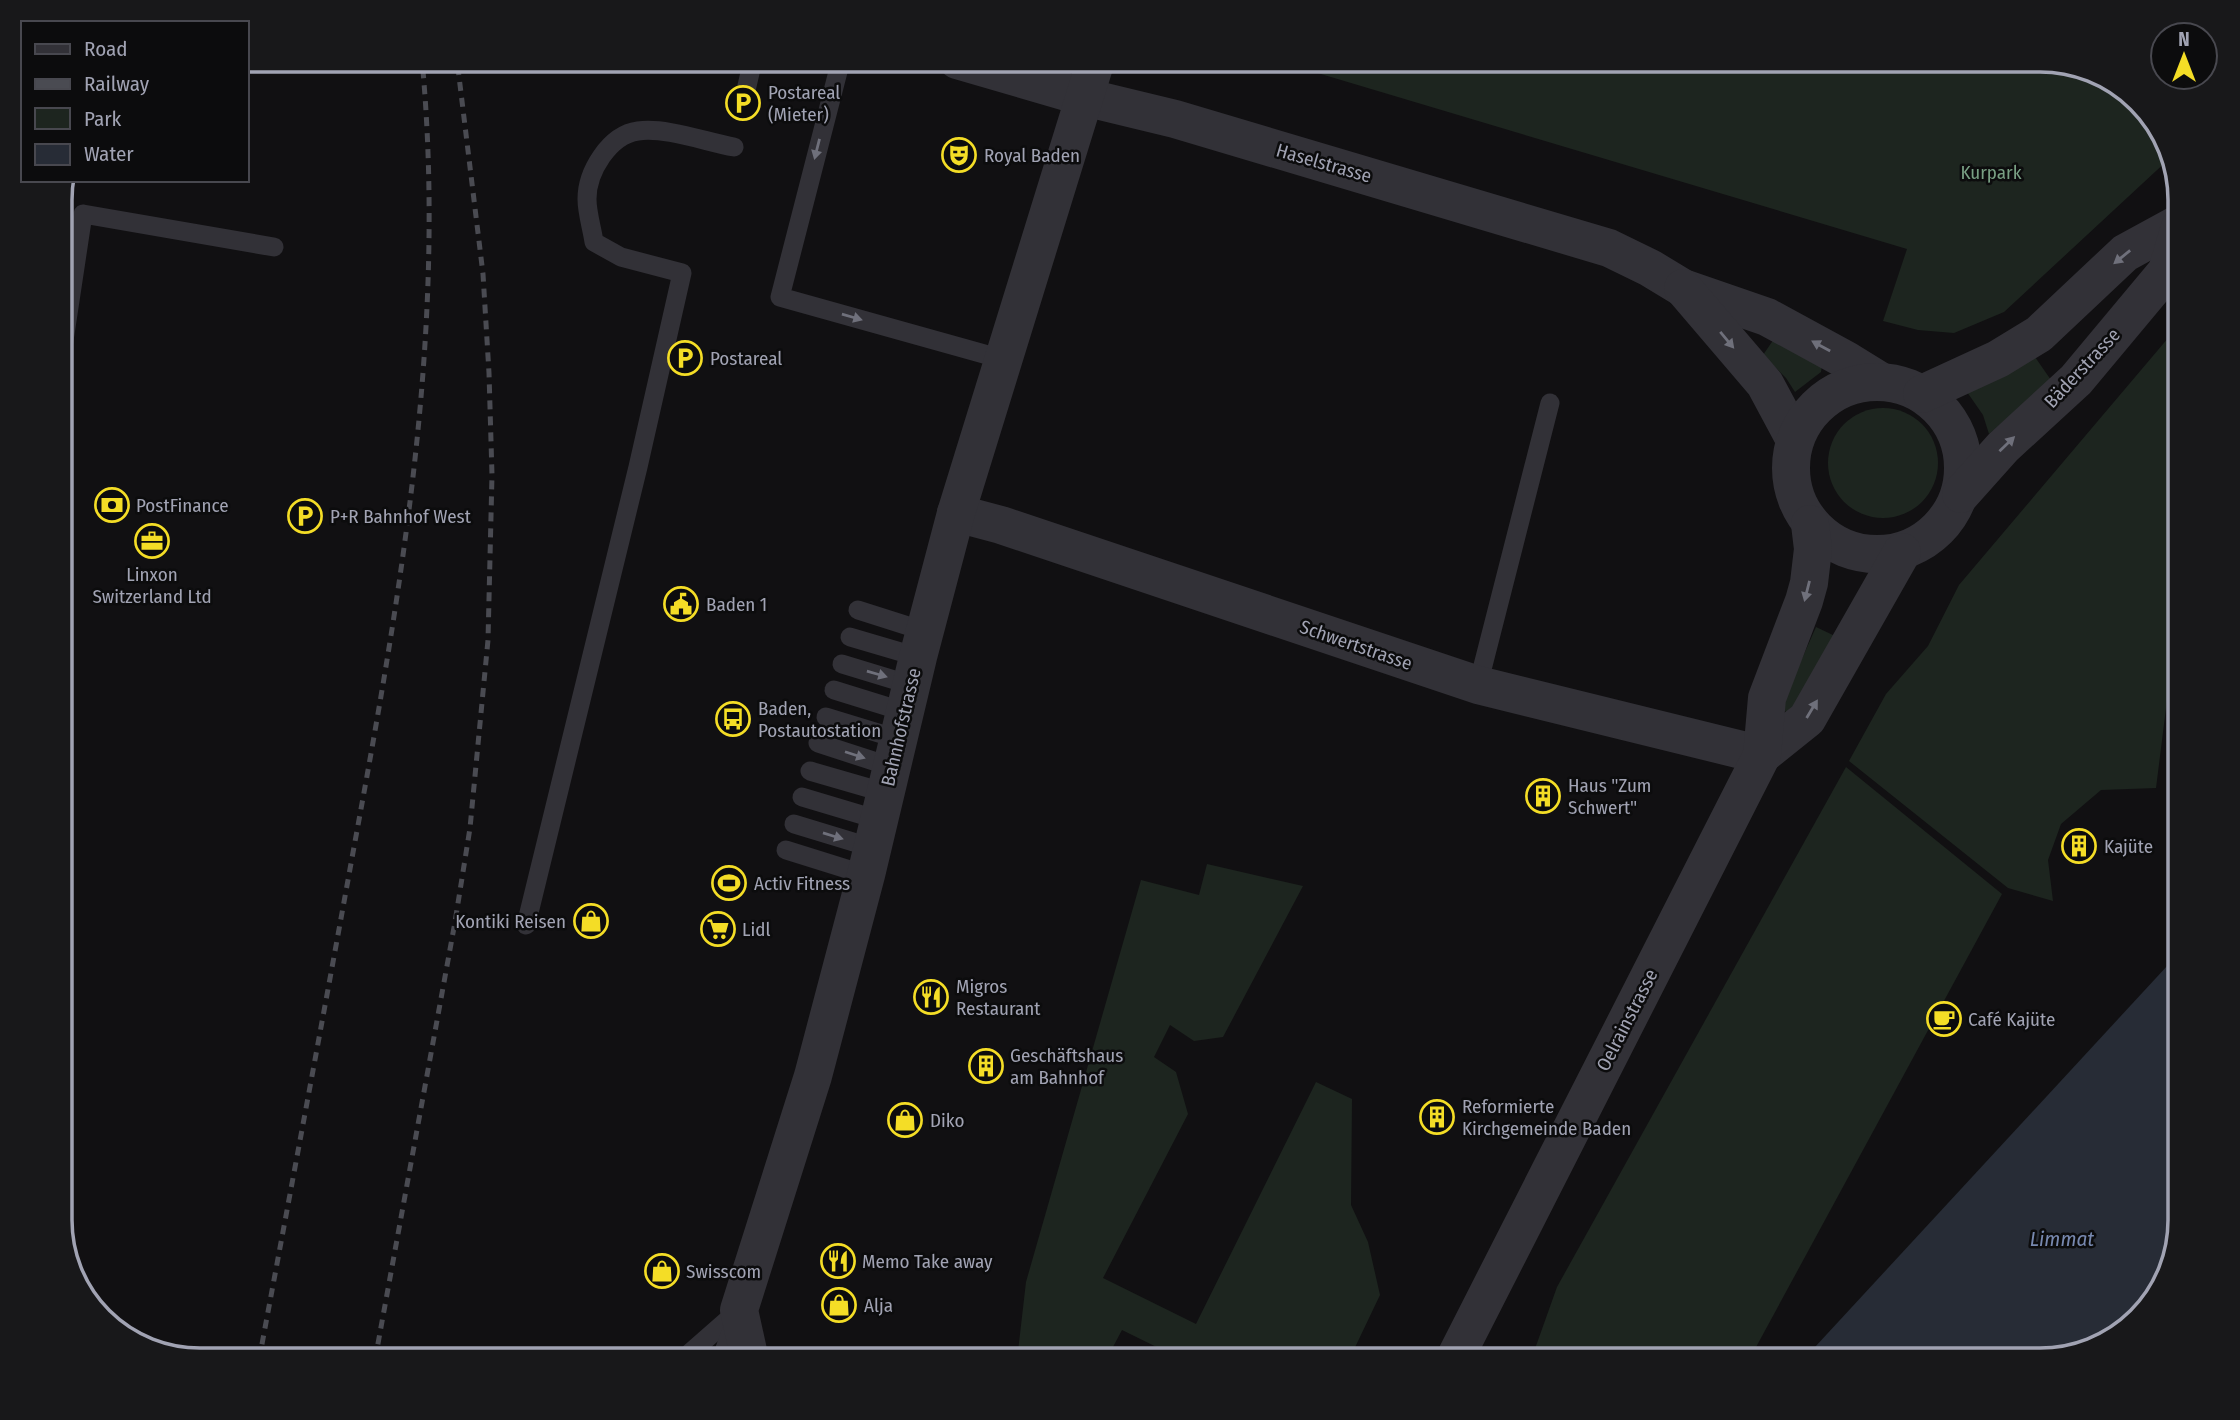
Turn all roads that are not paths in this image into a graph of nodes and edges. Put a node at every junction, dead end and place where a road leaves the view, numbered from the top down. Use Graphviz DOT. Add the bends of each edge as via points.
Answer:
graph roads {
  1 [pos="750,72"];
  2 [pos="838,72"];
  3 [pos="998,72"];
  4 [pos="1092,72"];
  5 [pos="1084,97"];
  6 [pos="743,103"];
  7 [pos="734,147"];
  8 [pos="2168,231"];
  9 [pos="274,247"];
  10 [pos="2168,267"];
  11 [pos="72,288"];
  12 [pos="1683,288"];
  13 [pos="1002,359"];
  14 [pos="1880,381"];
  15 [pos="1922,394"];
  16 [pos="1550,403"];
  17 [pos="1795,440"];
  18 [pos="1961,494"];
  19 [pos="956,513"];
  20 [pos="1810,524"];
  21 [pos="1902,552"];
  22 [pos="858,610"];
  23 [pos="850,637"];
  24 [pos="842,664"];
  25 [pos="1478,685"];
  26 [pos="834,690"];
  27 [pos="826,717"];
  28 [pos="818,743"];
  29 [pos="895,753"];
  30 [pos="1762,755"];
  31 [pos="810,771"];
  32 [pos="802,797"];
  33 [pos="794,824"];
  34 [pos="786,850"];
  35 [pos="526,925"];
  36 [pos="739,1310"];
  37 [pos="696,1348"];
  38 [pos="712,1348"];
  39 [pos="725,1348"];
  40 [pos="737,1348"];
  41 [pos="747,1348"];
  42 [pos="1460,1348"];
  1 -- 6 [label="lane"];
  2 -- 13 [label="lane, one-way" via="780,297"];
  3 -- 5 [label="street, Haselstrasse"];
  4 -- 5 [label="street"];
  5 -- 12 [label="street, Haselstrasse" via="1175,119 1572,235 1609,248"];
  5 -- 13 [label="street"];
  7 -- 35 [label="lane" via="637,131 615,141 593,169 587,199 594,242 621,257 682,273"];
  8 -- 15 [label="street, Bäderstrasse, one-way" via="2125,253 2039,334 1998,359"];
  9 -- 11 [label="lane" via="83,214"];
  18 -- 10 [label="street, Bäderstrasse, one-way" via="2003,447 2076,380"];
  14 -- 12 [label="street, Haselstrasse, one-way" via="1767,317"];
  12 -- 17 [label="street, Haselstrasse, one-way" via="1765,384"];
  13 -- 19 [label="street"];
  14 -- 15 [label="street" via="1902,384"];
  14 -- 17 [label="street" via="1852,385 1828,397 1808,415"];
  15 -- 18 [label="street" via="1944,413 1959,438 1965,466"];
  16 -- 25 [label="lane"];
  17 -- 20 [label="street" via="1790,469 1795,498"];
  18 -- 21 [label="street" via="1948,520 1927,540"];
  19 -- 25 [label="street, Schwertstrasse"];
  19 -- 29 [label="street"];
  20 -- 21 [label="street" via="1852,551"];
  20 -- 30 [label="street, Oelrainstrasse, one-way" via="1812,566 1804,601 1767,698"];
  30 -- 21 [label="street, Oelrainstrasse, one-way" via="1807,719"];
  22 -- 29 [label="lane"];
  23 -- 29 [label="lane"];
  24 -- 29 [label="lane, one-way"];
  25 -- 30 [label="street, Schwertstrasse"];
  26 -- 29 [label="lane"];
  27 -- 29 [label="lane"];
  28 -- 29 [label="lane, one-way"];
  29 -- 31 [label="lane"];
  29 -- 32 [label="lane"];
  33 -- 29 [label="lane, one-way"];
  29 -- 34 [label="lane"];
  29 -- 36 [label="street" via="813,1076"];
  30 -- 42 [label="street, Oelrainstrasse"];
  36 -- 37 [label="lane"];
  36 -- 38 [label="lane"];
  36 -- 39 [label="lane"];
  36 -- 40 [label="lane"];
  36 -- 41 [label="street"];
}
